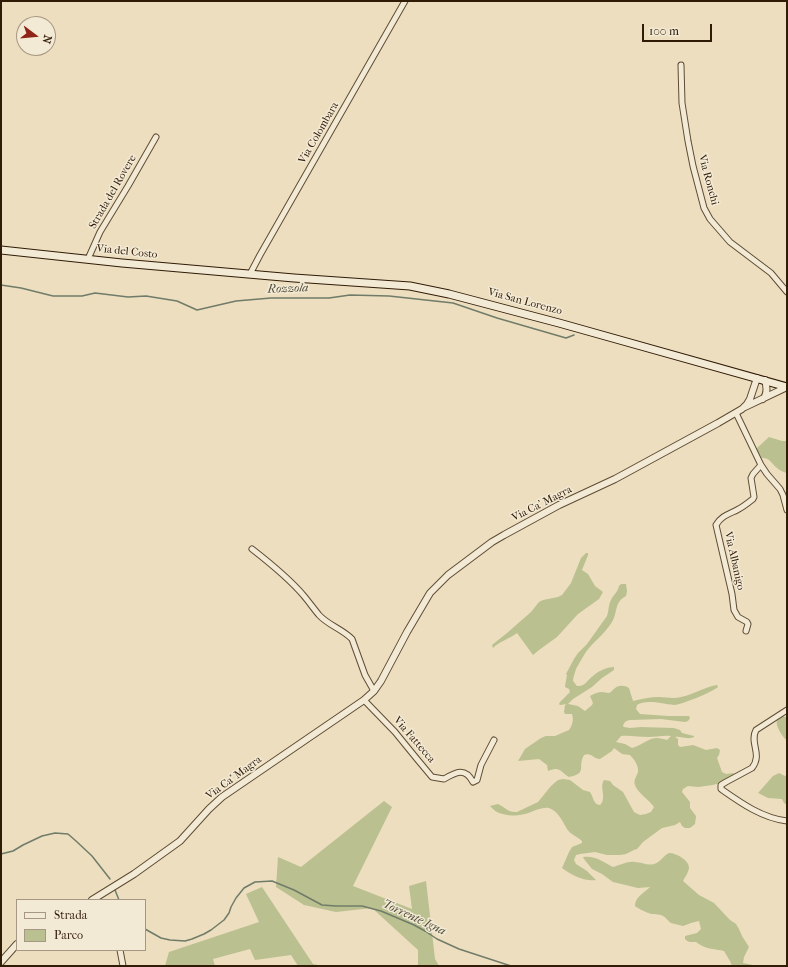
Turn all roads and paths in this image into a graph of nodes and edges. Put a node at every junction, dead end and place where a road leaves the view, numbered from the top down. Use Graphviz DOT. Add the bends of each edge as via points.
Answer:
graph roads {
  1 [pos="405,1"];
  2 [pos="681,65"];
  3 [pos="156,137"];
  4 [pos="1,250"];
  5 [pos="88,259"];
  6 [pos="250,274"];
  7 [pos="787,292"];
  8 [pos="757,378"];
  9 [pos="765,380"];
  10 [pos="787,387"];
  11 [pos="759,401"];
  12 [pos="742,409"];
  13 [pos="736,413"];
  14 [pos="760,465"];
  15 [pos="787,510"];
  16 [pos="252,549"];
  17 [pos="746,630"];
  18 [pos="374,691"];
  19 [pos="364,700"];
  20 [pos="787,710"];
  21 [pos="494,740"];
  22 [pos="787,821"];
  23 [pos="94,899"];
  24 [pos="16,945"];
  25 [pos="120,951"];
  26 [pos="1,962"];
  27 [pos="123,966"];
  1 -- 6 [label="street, Via Colombara"];
  2 -- 7 [label="street, Via Ronchi" via="682,103 688,141 704,208 730,242 771,273"];
  3 -- 5 [label="street, Strada del Rovere" via="100,232"];
  4 -- 5 [label="main road, Via del Costo"];
  5 -- 6 [label="main road, Via del Costo"];
  6 -- 8 [label="main road, Via San Lorenzo" via="410,286 449,294"];
  8 -- 9 [label="main road, Via San Lorenzo"];
  8 -- 12 [label="street, Via Ca' Magra" via="750,399"];
  9 -- 10 [label="main road, Via San Lorenzo"];
  9 -- 11 [label="street" via="767,393"];
  10 -- 11 [label="street"];
  11 -- 12 [label="street"];
  12 -- 13 [label="street, Via Ca' Magra"];
  13 -- 14 [label="street"];
  13 -- 18 [label="street, Via Ca' Magra" via="615,479 558,505 504,535 448,575 430,593"];
  14 -- 15 [label="street" via="780,489"];
  14 -- 17 [label="street, Via Albanigo" via="751,478 753,499 724,516 716,525 734,610 738,617 747,622"];
  16 -- 18 [label="street" via="282,573 323,619 348,634"];
  18 -- 19 [label="street, Via Ca' Magra"];
  19 -- 21 [label="street, Via Fattecca" via="395,732 432,777 444,779 460,772 466,773 473,782 477,780 481,765"];
  19 -- 23 [label="street, Via Ca' Magra" via="222,797 180,841"];
  20 -- 22 [label="street" via="756,730 756,764 721,785 720,789 768,817"];
  24 -- 26 [label="street"];
  25 -- 27 [label="street"];
}
